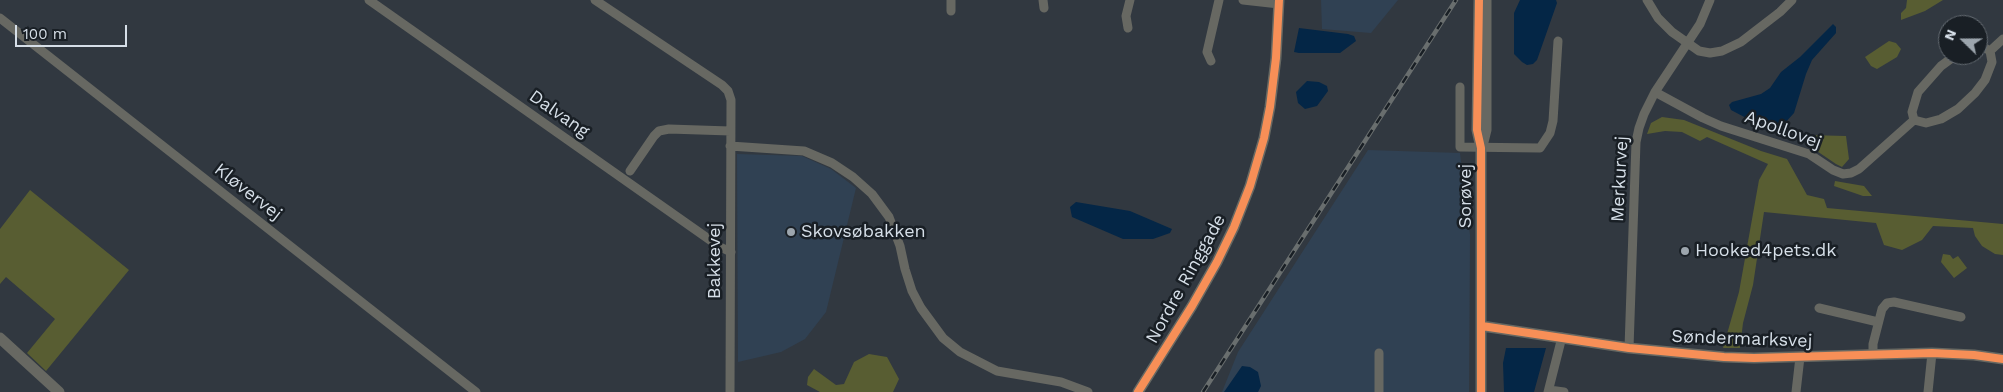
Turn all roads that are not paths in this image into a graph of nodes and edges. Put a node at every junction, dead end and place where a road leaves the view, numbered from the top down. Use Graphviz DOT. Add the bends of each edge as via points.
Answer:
graph roads {
  1 [pos="369,0"];
  2 [pos="595,0"];
  3 [pos="951,0"];
  4 [pos="1130,0"];
  5 [pos="1219,0"];
  6 [pos="1243,0"];
  7 [pos="1479,0"];
  8 [pos="1486,0"];
  9 [pos="1647,0"];
  10 [pos="1710,0"];
  11 [pos="1792,0"];
  12 [pos="1279,2"];
  13 [pos="951,11"];
  14 [pos="0,18"];
  15 [pos="1128,28"];
  16 [pos="2003,39"];
  17 [pos="1558,41"];
  18 [pos="1687,43"];
  19 [pos="1990,51"];
  20 [pos="1211,62"];
  21 [pos="1942,65"];
  22 [pos="1460,87"];
  23 [pos="1655,92"];
  24 [pos="1914,120"];
  25 [pos="730,131"];
  26 [pos="730,146"];
  27 [pos="1481,148"];
  28 [pos="630,171"];
  29 [pos="731,252"];
  30 [pos="1820,308"];
  31 [pos="1961,317"];
  32 [pos="1878,322"];
  33 [pos="1482,326"];
  34 [pos="0,338"];
  35 [pos="1562,338"];
  36 [pos="1629,348"];
  37 [pos="1379,353"];
  38 [pos="1932,353"];
  39 [pos="1873,355"];
  40 [pos="1800,357"];
  41 [pos="2003,359"];
  42 [pos="1548,391"];
  43 [pos="59,392"];
  44 [pos="476,392"];
  45 [pos="730,392"];
  46 [pos="1088,392"];
  47 [pos="1138,392"];
  48 [pos="1378,392"];
  49 [pos="1481,392"];
  50 [pos="1564,392"];
  51 [pos="1796,392"];
  52 [pos="1928,392"];
  1 -- 29 [label="street, Dalvang" via="720,248"];
  2 -- 25 [label="street, Bakkevej" via="722,85 731,100"];
  3 -- 13 [label="street"];
  4 -- 15 [label="street" via="1126,16"];
  5 -- 20 [label="street" via="1207,52"];
  6 -- 12 [label="street"];
  7 -- 27 [label="street, Sorøvej" via="1477,130"];
  8 -- 27 [label="street, Sorøvej" via="1486,130"];
  9 -- 18 [label="street" via="1658,18"];
  10 -- 18 [label="street, Merkurvej" via="1700,24"];
  11 -- 18 [label="street" via="1741,42 1722,51 1704,52"];
  12 -- 47 [label="street, Nordre Ringgade" via="1270,108 1250,186 1217,262"];
  14 -- 44 [label="street, Kløvervej"];
  16 -- 19 [label="street"];
  17 -- 27 [label="street, Sorøvej" via="1553,121 1540,148"];
  18 -- 23 [label="street, Merkurvej"];
  19 -- 24 [label="street" via="1991,67 1975,94 1941,119 1926,123"];
  21 -- 24 [label="street" via="1918,92 1912,112"];
  22 -- 27 [label="street, Sorøvej" via="1460,147"];
  23 -- 24 [label="street, Apollovej" via="1721,126 1809,154 1842,174 1860,169"];
  23 -- 36 [label="street, Merkurvej" via="1636,142"];
  25 -- 26 [label="street, Bakkevej"];
  25 -- 28 [label="street" via="659,131"];
  26 -- 29 [label="street, Bakkevej"];
  26 -- 46 [label="street" via="804,151 854,177 889,217 912,290 943,338 960,352 997,371 1061,382"];
  27 -- 33 [label="street, Sorøvej"];
  29 -- 45 [label="street, Bakkevej"];
  30 -- 32 [label="street, Søndermarksvej"];
  31 -- 32 [label="street" via="1890,302 1882,309"];
  32 -- 39 [label="street"];
  33 -- 35 [label="street, Søndermarksvej"];
  33 -- 49 [label="street, Sorøvej"];
  34 -- 43 [label="street"];
  35 -- 36 [label="street, Søndermarksvej"];
  35 -- 42 [label="street"];
  36 -- 40 [label="street, Søndermarksvej" via="1724,357"];
  37 -- 48 [label="street"];
  38 -- 39 [label="street, Søndermarksvej"];
  38 -- 41 [label="street, Søndermarksvej"];
  38 -- 52 [label="street"];
  39 -- 40 [label="street, Søndermarksvej"];
  40 -- 51 [label="street"];
  42 -- 50 [label="street"];
}
